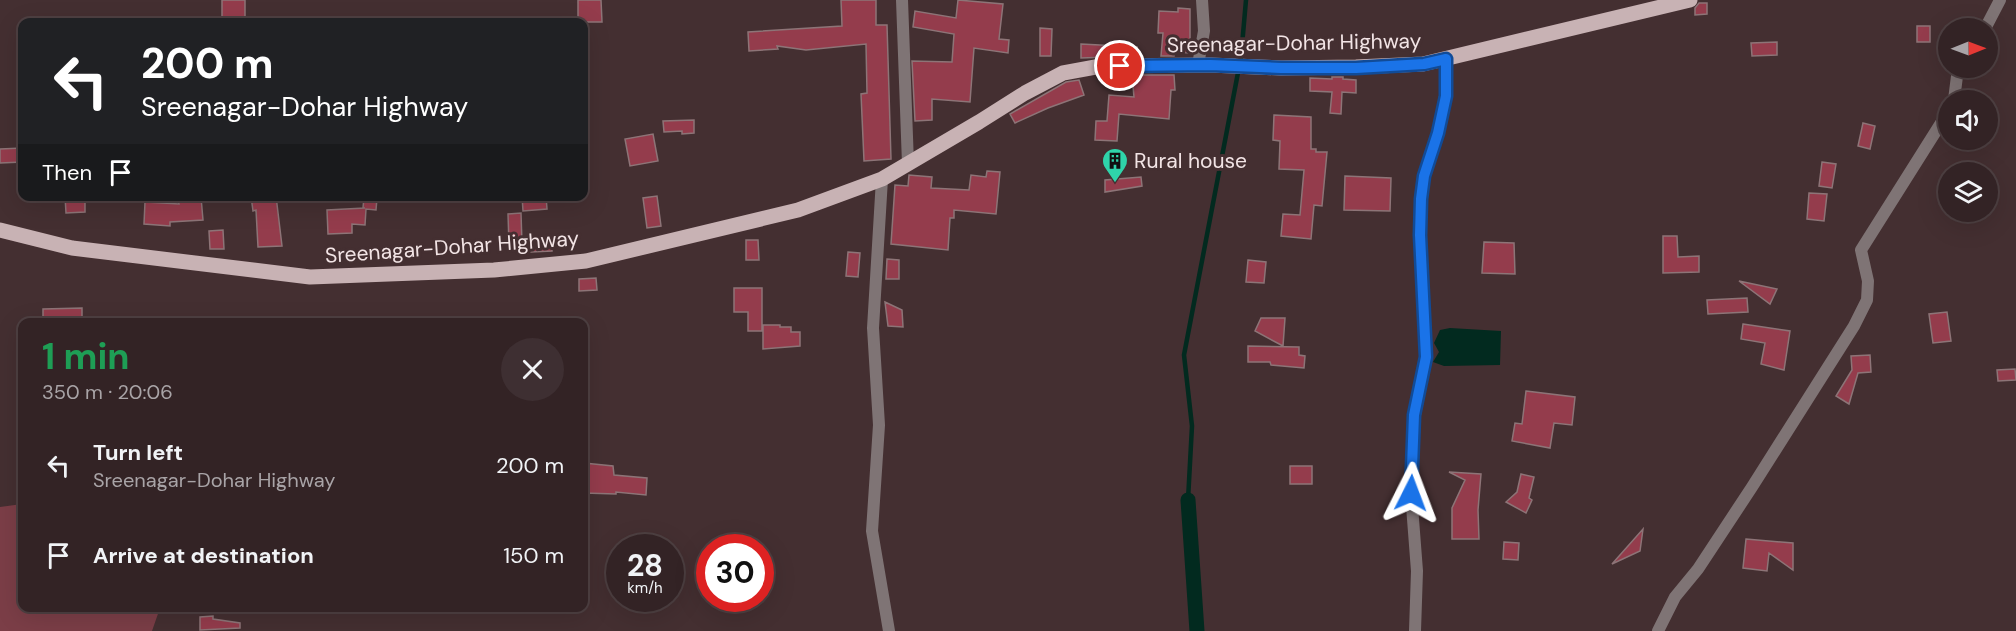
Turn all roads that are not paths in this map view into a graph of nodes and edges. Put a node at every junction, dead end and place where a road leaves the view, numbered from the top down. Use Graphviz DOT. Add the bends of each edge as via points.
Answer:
graph roads {
  1 [pos="902,0"];
  2 [pos="1202,0"];
  3 [pos="1690,0"];
  4 [pos="2000,0"];
  5 [pos="1991,18"];
  6 [pos="1446,59"];
  7 [pos="1204,65"];
  8 [pos="1938,128"];
  9 [pos="909,164"];
  10 [pos="882,179"];
  11 [pos="0,230"];
  12 [pos="889,631"];
  13 [pos="1415,631"];
  14 [pos="1658,631"];
  1 -- 9 [label="street"];
  2 -- 7 [label="street"];
  3 -- 6 [label="main road, Sreenagar-Dohar Highway"];
  4 -- 5 [label="street"];
  6 -- 7 [label="main road, Sreenagar-Dohar Highway" via="1356,68"];
  6 -- 13 [label="street" via="1446,96 1421,199 1426,357 1414,415 1411,482 1417,571"];
  7 -- 9 [label="main road, Sreenagar-Dohar Highway" via="1101,66 1063,73"];
  8 -- 14 [label="street" via="1861,250 1869,282 1867,300 1854,326 1698,569 1675,597"];
  9 -- 10 [label="main road, Sreenagar-Dohar Highway"];
  10 -- 11 [label="main road, Sreenagar-Dohar Highway" via="798,210 698,235 586,261 494,270 310,277 72,248"];
  10 -- 12 [label="street" via="873,328 879,425 872,531"];
}
